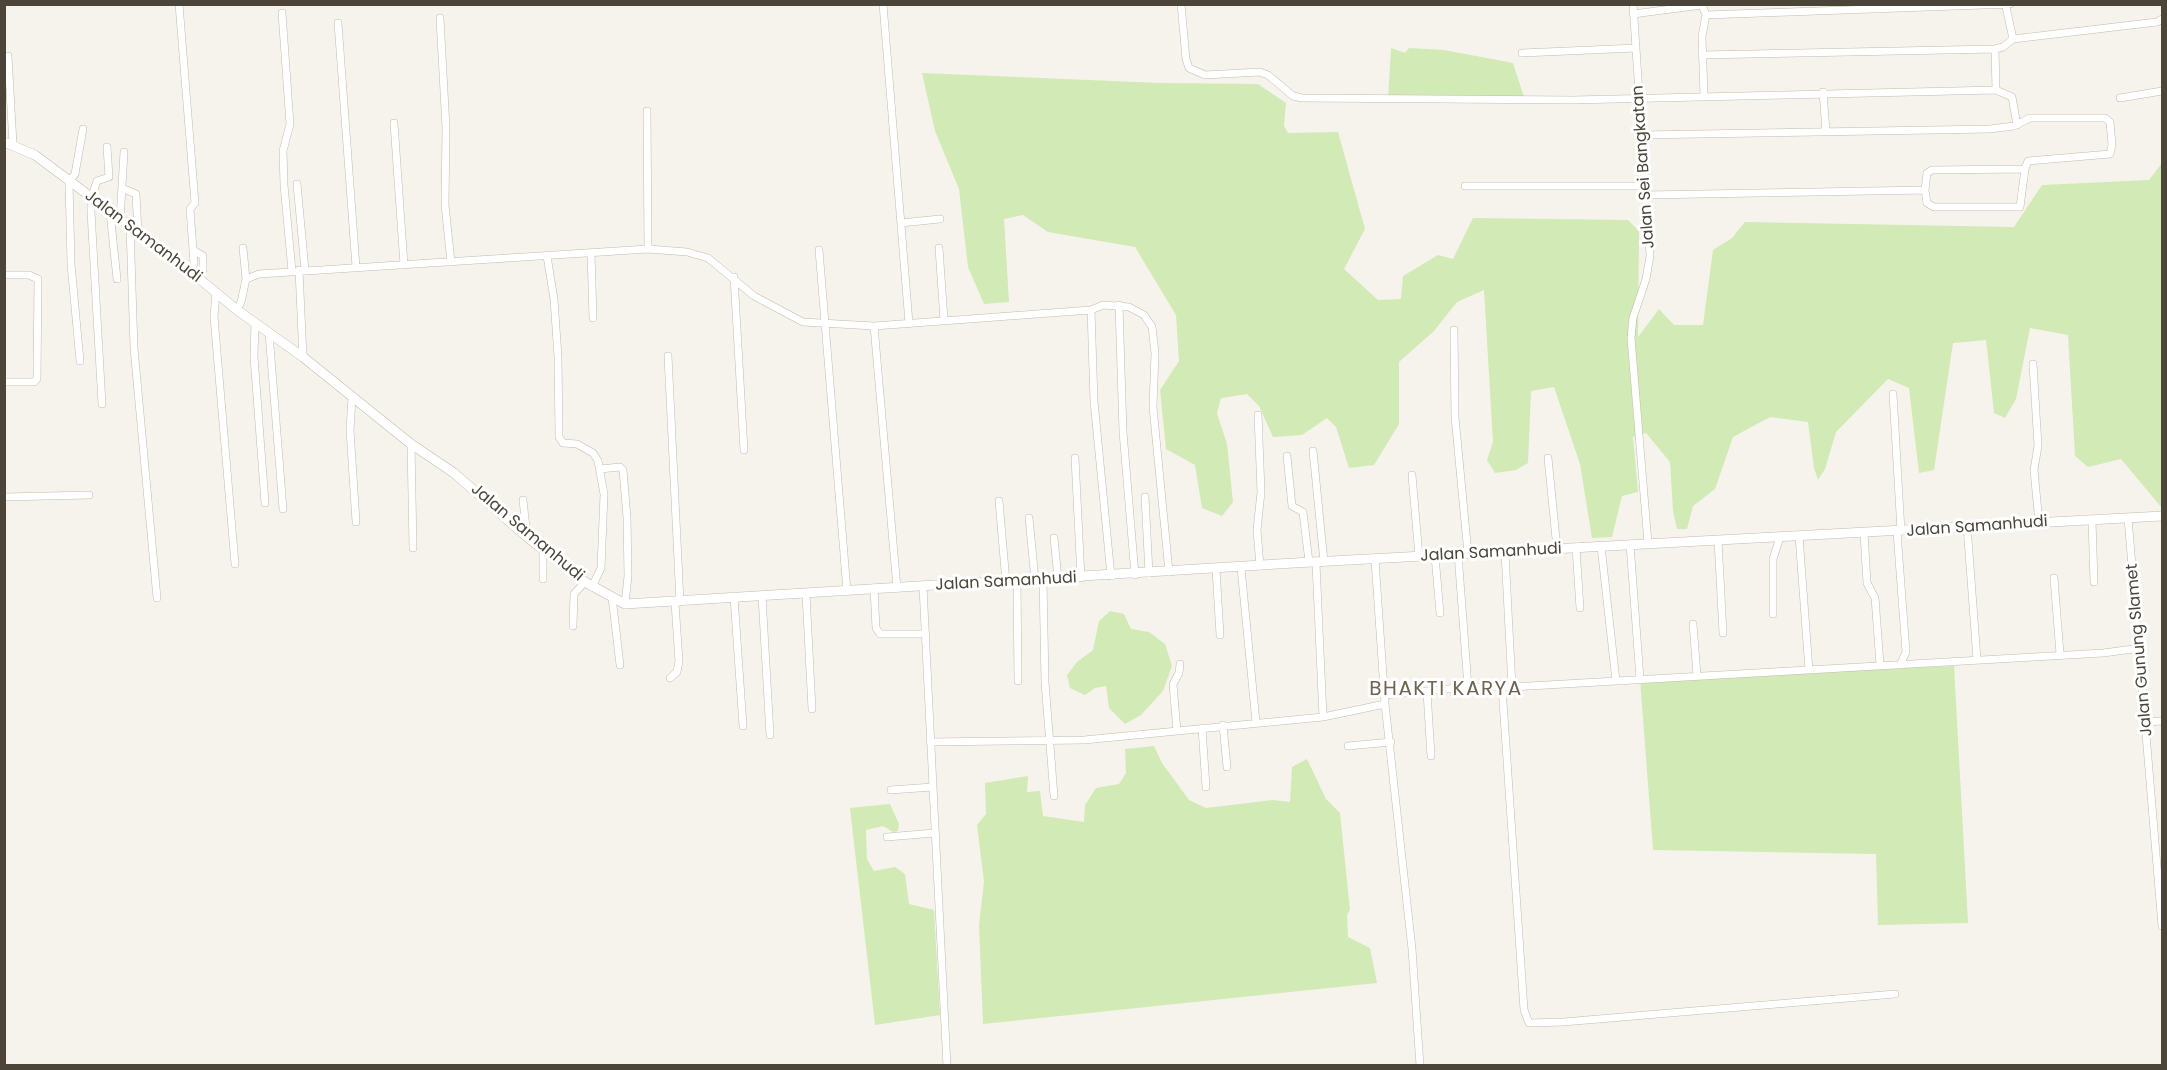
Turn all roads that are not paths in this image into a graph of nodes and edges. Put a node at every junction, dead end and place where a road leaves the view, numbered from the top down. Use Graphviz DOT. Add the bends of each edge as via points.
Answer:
graph roads {
  1 [pos="179,4"];
  2 [pos="883,4"];
  3 [pos="1181,4"];
  4 [pos="1633,4"];
  5 [pos="2008,6"];
  6 [pos="282,13"];
  7 [pos="1633,14"];
  8 [pos="1706,15"];
  9 [pos="440,18"];
  10 [pos="2163,19"];
  11 [pos="338,23"];
  12 [pos="2013,39"];
  13 [pos="1636,48"];
  14 [pos="1995,49"];
  15 [pos="1522,53"];
  16 [pos="1702,55"];
  17 [pos="8,56"];
  18 [pos="1996,90"];
  19 [pos="2163,91"];
  20 [pos="1823,92"];
  21 [pos="1704,96"];
  22 [pos="1640,98"];
  23 [pos="2120,98"];
  24 [pos="647,111"];
  25 [pos="394,123"];
  26 [pos="2017,125"];
  27 [pos="83,129"];
  28 [pos="1826,131"];
  29 [pos="1642,135"];
  30 [pos="9,143"];
  31 [pos="107,147"];
  32 [pos="124,152"];
  33 [pos="2025,169"];
  34 [pos="69,182"];
  35 [pos="297,184"];
  36 [pos="1465,186"];
  37 [pos="1647,186"];
  38 [pos="124,189"];
  39 [pos="1925,190"];
  40 [pos="1647,195"];
  41 [pos="91,199"];
  42 [pos="110,212"];
  43 [pos="940,219"];
  44 [pos="120,220"];
  45 [pos="901,223"];
  46 [pos="134,230"];
  47 [pos="243,248"];
  48 [pos="939,248"];
  49 [pos="648,249"];
  50 [pos="193,250"];
  51 [pos="819,250"];
  52 [pos="591,253"];
  53 [pos="547,256"];
  54 [pos="451,262"];
  55 [pos="404,265"];
  56 [pos="356,267"];
  57 [pos="299,270"];
  58 [pos="190,271"];
  59 [pos="4,275"];
  60 [pos="734,277"];
  61 [pos="199,278"];
  62 [pos="117,279"];
  63 [pos="246,279"];
  64 [pos="216,292"];
  65 [pos="1119,305"];
  66 [pos="237,310"];
  67 [pos="1091,310"];
  68 [pos="593,318"];
  69 [pos="944,320"];
  70 [pos="255,322"];
  71 [pos="909,323"];
  72 [pos="826,325"];
  73 [pos="874,326"];
  74 [pos="1454,330"];
  75 [pos="268,333"];
  76 [pos="668,356"];
  77 [pos="303,357"];
  78 [pos="80,361"];
  79 [pos="2033,364"];
  80 [pos="4,382"];
  81 [pos="1893,394"];
  82 [pos="352,397"];
  83 [pos="102,404"];
  84 [pos="1258,415"];
  85 [pos="411,444"];
  86 [pos="744,450"];
  87 [pos="1313,451"];
  88 [pos="1287,456"];
  89 [pos="1075,458"];
  90 [pos="1548,458"];
  91 [pos="600,469"];
  92 [pos="1412,476"];
  93 [pos="89,495"];
  94 [pos="4,497"];
  95 [pos="1145,497"];
  96 [pos="523,500"];
  97 [pos="999,501"];
  98 [pos="265,503"];
  99 [pos="283,509"];
  100 [pos="2163,516"];
  101 [pos="1029,518"];
  102 [pos="2128,518"];
  103 [pos="2092,520"];
  104 [pos="356,522"];
  105 [pos="2039,523"];
  106 [pos="1967,526"];
  107 [pos="1899,531"];
  108 [pos="1864,533"];
  109 [pos="527,537"];
  110 [pos="1780,537"];
  111 [pos="1799,537"];
  112 [pos="1054,538"];
  113 [pos="1718,540"];
  114 [pos="1648,543"];
  115 [pos="1630,544"];
  116 [pos="1601,546"];
  117 [pos="413,548"];
  118 [pos="1576,548"];
  119 [pos="543,549"];
  120 [pos="1557,549"];
  121 [pos="1505,553"];
  122 [pos="1463,554"];
  123 [pos="1436,556"];
  124 [pos="1419,557"];
  125 [pos="1375,560"];
  126 [pos="1316,562"];
  127 [pos="235,564"];
  128 [pos="1260,566"];
  129 [pos="1241,568"];
  130 [pos="1216,569"];
  131 [pos="1169,572"];
  132 [pos="1149,573"];
  133 [pos="1135,574"];
  134 [pos="1111,576"];
  135 [pos="1082,578"];
  136 [pos="2054,578"];
  137 [pos="543,579"];
  138 [pos="1058,579"];
  139 [pos="1039,580"];
  140 [pos="1017,581"];
  141 [pos="1006,582"];
  142 [pos="2094,582"];
  143 [pos="589,585"];
  144 [pos="923,587"];
  145 [pos="874,588"];
  146 [pos="897,588"];
  147 [pos="847,591"];
  148 [pos="806,594"];
  149 [pos="762,596"];
  150 [pos="612,597"];
  151 [pos="734,597"];
  152 [pos="157,598"];
  153 [pos="677,602"];
  154 [pos="625,604"];
  155 [pos="1580,608"];
  156 [pos="1440,613"];
  157 [pos="1773,614"];
  158 [pos="1693,624"];
  159 [pos="573,626"];
  160 [pos="1723,633"];
  161 [pos="926,634"];
  162 [pos="1220,635"];
  163 [pos="2141,648"];
  164 [pos="2060,654"];
  165 [pos="1977,659"];
  166 [pos="1901,663"];
  167 [pos="1180,664"];
  168 [pos="1880,664"];
  169 [pos="620,665"];
  170 [pos="1809,670"];
  171 [pos="1697,675"];
  172 [pos="670,678"];
  173 [pos="1640,679"];
  174 [pos="1018,681"];
  175 [pos="1616,681"];
  176 [pos="1468,687"];
  177 [pos="1502,687"];
  178 [pos="1512,687"];
  179 [pos="1427,692"];
  180 [pos="1385,695"];
  181 [pos="1385,704"];
  182 [pos="812,709"];
  183 [pos="1323,717"];
  184 [pos="2163,721"];
  185 [pos="1256,722"];
  186 [pos="2146,722"];
  187 [pos="1223,725"];
  188 [pos="743,726"];
  189 [pos="1202,728"];
  190 [pos="1177,731"];
  191 [pos="770,735"];
  192 [pos="1050,741"];
  193 [pos="930,742"];
  194 [pos="1391,742"];
  195 [pos="1348,746"];
  196 [pos="1431,756"];
  197 [pos="1227,767"];
  198 [pos="932,787"];
  199 [pos="1206,787"];
  200 [pos="891,790"];
  201 [pos="1054,796"];
  202 [pos="934,833"];
  203 [pos="887,837"];
  204 [pos="2163,926"];
  205 [pos="1895,994"];
  206 [pos="947,1065"];
  207 [pos="1420,1065"];
  1 -- 50 [label="street" via="195,203 190,209"];
  2 -- 45 [label="street"];
  3 -- 22 [label="street" via="1189,68 1205,75 1260,72 1293,96 1302,98"];
  4 -- 7 [label="street, Jalan Sei Bangkatan"];
  5 -- 8 [label="street"];
  5 -- 12 [label="street"];
  6 -- 57 [label="street" via="290,124 283,151 284,185"];
  7 -- 8 [label="street" via="1702,5"];
  7 -- 13 [label="street, Jalan Sei Bangkatan"];
  8 -- 16 [label="street"];
  9 -- 54 [label="street" via="446,128 445,205"];
  10 -- 12 [label="street"];
  11 -- 56 [label="street"];
  12 -- 14 [label="street"];
  13 -- 15 [label="street"];
  13 -- 22 [label="street, Jalan Sei Bangkatan"];
  14 -- 16 [label="street"];
  14 -- 18 [label="street"];
  16 -- 21 [label="street"];
  17 -- 30 [label="street"];
  18 -- 20 [label="street"];
  18 -- 26 [label="street" via="2012,97"];
  19 -- 23 [label="street"];
  20 -- 21 [label="street"];
  20 -- 28 [label="street"];
  21 -- 22 [label="street"];
  22 -- 29 [label="street, Jalan Sei Bangkatan"];
  24 -- 49 [label="street"];
  25 -- 55 [label="street"];
  26 -- 28 [label="street" via="1990,129"];
  26 -- 33 [label="street" via="2030,118 2105,118 2110,126 2110,154 2030,160"];
  27 -- 34 [label="street" via="75,174"];
  28 -- 29 [label="street"];
  29 -- 37 [label="street, Jalan Sei Bangkatan"];
  30 -- 34 [label="street, Jalan Samanhudi" via="35,155"];
  31 -- 41 [label="street" via="109,177 98,180"];
  32 -- 38 [label="street"];
  33 -- 39 [label="street" via="1932,170 1926,176"];
  33 -- 39 [label="street" via="2020,207 1934,207 1927,203"];
  34 -- 41 [label="street, Jalan Samanhudi"];
  34 -- 78 [label="street" via="71,264"];
  35 -- 57 [label="street"];
  36 -- 37 [label="street"];
  37 -- 40 [label="street, Jalan Sei Bangkatan"];
  38 -- 44 [label="street"];
  38 -- 46 [label="street" via="136,194"];
  39 -- 40 [label="street"];
  40 -- 114 [label="street, Jalan Sei Bangkatan" via="1648,268 1631,338"];
  41 -- 42 [label="street, Jalan Samanhudi"];
  41 -- 83 [label="street" via="91,255"];
  42 -- 44 [label="street, Jalan Samanhudi"];
  42 -- 62 [label="street"];
  43 -- 45 [label="street"];
  44 -- 46 [label="street, Jalan Samanhudi"];
  45 -- 71 [label="street"];
  46 -- 58 [label="street, Jalan Samanhudi"];
  46 -- 152 [label="street" via="134,348"];
  47 -- 63 [label="street"];
  48 -- 69 [label="street"];
  49 -- 52 [label="street"];
  49 -- 60 [label="street" via="708,258"];
  50 -- 58 [label="street"];
  50 -- 61 [label="street" via="202,256"];
  51 -- 72 [label="street"];
  52 -- 53 [label="street"];
  52 -- 68 [label="street"];
  53 -- 54 [label="street"];
  53 -- 91 [label="street" via="556,334 559,437 563,443 577,444 593,453"];
  54 -- 55 [label="street"];
  55 -- 56 [label="street"];
  56 -- 57 [label="street"];
  57 -- 63 [label="street"];
  57 -- 77 [label="street"];
  58 -- 61 [label="street, Jalan Samanhudi"];
  59 -- 80 [label="street" via="29,274 38,279 37,379"];
  60 -- 72 [label="street" via="754,296 780,312 803,322"];
  60 -- 86 [label="street"];
  61 -- 64 [label="street, Jalan Samanhudi"];
  63 -- 66 [label="street"];
  64 -- 66 [label="street, Jalan Samanhudi"];
  64 -- 127 [label="street" via="214,317"];
  65 -- 67 [label="street"];
  65 -- 131 [label="street" via="1137,310 1152,327 1153,407"];
  65 -- 133 [label="street" via="1123,432"];
  66 -- 70 [label="street, Jalan Samanhudi"];
  67 -- 69 [label="street"];
  67 -- 134 [label="street" via="1094,401"];
  69 -- 71 [label="street"];
  70 -- 75 [label="street, Jalan Samanhudi"];
  70 -- 98 [label="street"];
  71 -- 73 [label="street"];
  72 -- 73 [label="street"];
  72 -- 147 [label="street"];
  73 -- 146 [label="street"];
  74 -- 122 [label="street"];
  75 -- 77 [label="street, Jalan Samanhudi"];
  75 -- 99 [label="street"];
  76 -- 153 [label="street"];
  77 -- 82 [label="street, Jalan Samanhudi"];
  79 -- 105 [label="street"];
  81 -- 107 [label="street"];
  82 -- 85 [label="street, Jalan Samanhudi"];
  82 -- 104 [label="street" via="350,430"];
  84 -- 128 [label="street"];
  85 -- 109 [label="street, Jalan Samanhudi" via="454,473"];
  85 -- 117 [label="street"];
  87 -- 126 [label="street"];
  88 -- 126 [label="street" via="1292,506 1303,512"];
  89 -- 135 [label="street"];
  90 -- 120 [label="street"];
  91 -- 143 [label="street" via="600,571"];
  91 -- 154 [label="street" via="623,470 627,530"];
  92 -- 124 [label="street"];
  93 -- 94 [label="street"];
  95 -- 132 [label="street"];
  96 -- 109 [label="street"];
  97 -- 141 [label="street"];
  100 -- 102 [label="street, Jalan Samanhudi"];
  101 -- 139 [label="street"];
  102 -- 103 [label="street, Jalan Samanhudi"];
  102 -- 163 [label="street, Jalan Gunung Slamet"];
  103 -- 105 [label="street, Jalan Samanhudi"];
  103 -- 142 [label="street"];
  105 -- 106 [label="street, Jalan Samanhudi"];
  106 -- 107 [label="street, Jalan Samanhudi"];
  106 -- 165 [label="street"];
  107 -- 108 [label="street, Jalan Samanhudi"];
  107 -- 166 [label="street" via="1906,652"];
  108 -- 111 [label="street, Jalan Samanhudi"];
  108 -- 168 [label="street" via="1867,583 1875,598"];
  109 -- 119 [label="street, Jalan Samanhudi"];
  110 -- 111 [label="street, Jalan Samanhudi"];
  110 -- 113 [label="street, Jalan Samanhudi"];
  110 -- 157 [label="street" via="1773,559"];
  111 -- 170 [label="street"];
  112 -- 138 [label="street"];
  113 -- 114 [label="street, Jalan Samanhudi"];
  113 -- 160 [label="street"];
  114 -- 115 [label="street, Jalan Samanhudi"];
  115 -- 116 [label="street, Jalan Samanhudi"];
  115 -- 173 [label="street"];
  116 -- 118 [label="street, Jalan Samanhudi"];
  116 -- 175 [label="street"];
  118 -- 120 [label="street, Jalan Samanhudi"];
  118 -- 155 [label="street"];
  119 -- 137 [label="street"];
  119 -- 143 [label="street, Jalan Samanhudi"];
  120 -- 121 [label="street, Jalan Samanhudi"];
  121 -- 122 [label="street, Jalan Samanhudi"];
  121 -- 178 [label="street"];
  122 -- 123 [label="street, Jalan Samanhudi"];
  122 -- 176 [label="street"];
  123 -- 124 [label="street, Jalan Samanhudi"];
  123 -- 156 [label="street"];
  124 -- 125 [label="street, Jalan Samanhudi"];
  125 -- 126 [label="street, Jalan Samanhudi"];
  125 -- 180 [label="street"];
  126 -- 128 [label="street, Jalan Samanhudi"];
  126 -- 183 [label="street"];
  128 -- 129 [label="street, Jalan Samanhudi"];
  129 -- 130 [label="street, Jalan Samanhudi"];
  129 -- 185 [label="street"];
  130 -- 131 [label="street, Jalan Samanhudi"];
  130 -- 162 [label="street"];
  131 -- 132 [label="street, Jalan Samanhudi"];
  132 -- 133 [label="street, Jalan Samanhudi"];
  133 -- 134 [label="street, Jalan Samanhudi"];
  134 -- 135 [label="street, Jalan Samanhudi"];
  135 -- 138 [label="street, Jalan Samanhudi"];
  136 -- 164 [label="street"];
  138 -- 139 [label="street, Jalan Samanhudi"];
  139 -- 140 [label="street, Jalan Samanhudi"];
  139 -- 192 [label="street" via="1045,602 1042,607"];
  140 -- 141 [label="street, Jalan Samanhudi"];
  140 -- 174 [label="street"];
  141 -- 144 [label="street, Jalan Samanhudi"];
  143 -- 150 [label="street, Jalan Samanhudi"];
  143 -- 159 [label="street" via="574,594"];
  144 -- 146 [label="street, Jalan Samanhudi"];
  144 -- 161 [label="street"];
  145 -- 146 [label="street, Jalan Samanhudi"];
  145 -- 147 [label="street, Jalan Samanhudi"];
  145 -- 161 [label="street" via="876,627 880,634"];
  147 -- 148 [label="street, Jalan Samanhudi"];
  148 -- 149 [label="street, Jalan Samanhudi"];
  148 -- 182 [label="street"];
  149 -- 151 [label="street, Jalan Samanhudi"];
  149 -- 191 [label="street"];
  150 -- 154 [label="street, Jalan Samanhudi"];
  150 -- 169 [label="street"];
  151 -- 153 [label="street, Jalan Samanhudi"];
  151 -- 188 [label="street"];
  153 -- 154 [label="street, Jalan Samanhudi"];
  153 -- 172 [label="street" via="679,661 677,672"];
  158 -- 171 [label="street"];
  161 -- 193 [label="street"];
  163 -- 164 [label="street"];
  163 -- 186 [label="street, Jalan Gunung Slamet"];
  164 -- 165 [label="street"];
  165 -- 166 [label="street"];
  166 -- 168 [label="street"];
  167 -- 190 [label="street" via="1173,684"];
  168 -- 170 [label="street"];
  170 -- 171 [label="street"];
  171 -- 173 [label="street"];
  173 -- 175 [label="street"];
  175 -- 178 [label="street"];
  176 -- 177 [label="street"];
  176 -- 179 [label="street"];
  177 -- 178 [label="street"];
  177 -- 205 [label="street" via="1524,1010 1529,1023"];
  179 -- 180 [label="street"];
  179 -- 196 [label="street"];
  180 -- 181 [label="street"];
  181 -- 183 [label="street"];
  181 -- 194 [label="street"];
  183 -- 185 [label="street"];
  184 -- 186 [label="street"];
  185 -- 187 [label="street"];
  186 -- 204 [label="street, Jalan Gunung Slamet"];
  187 -- 189 [label="street"];
  187 -- 197 [label="street"];
  189 -- 190 [label="street"];
  189 -- 199 [label="street"];
  190 -- 192 [label="street"];
  192 -- 193 [label="street"];
  192 -- 201 [label="street"];
  193 -- 198 [label="street"];
  194 -- 195 [label="street"];
  194 -- 207 [label="street"];
  198 -- 200 [label="street"];
  198 -- 202 [label="street"];
  202 -- 203 [label="street"];
  202 -- 206 [label="street"];
}
